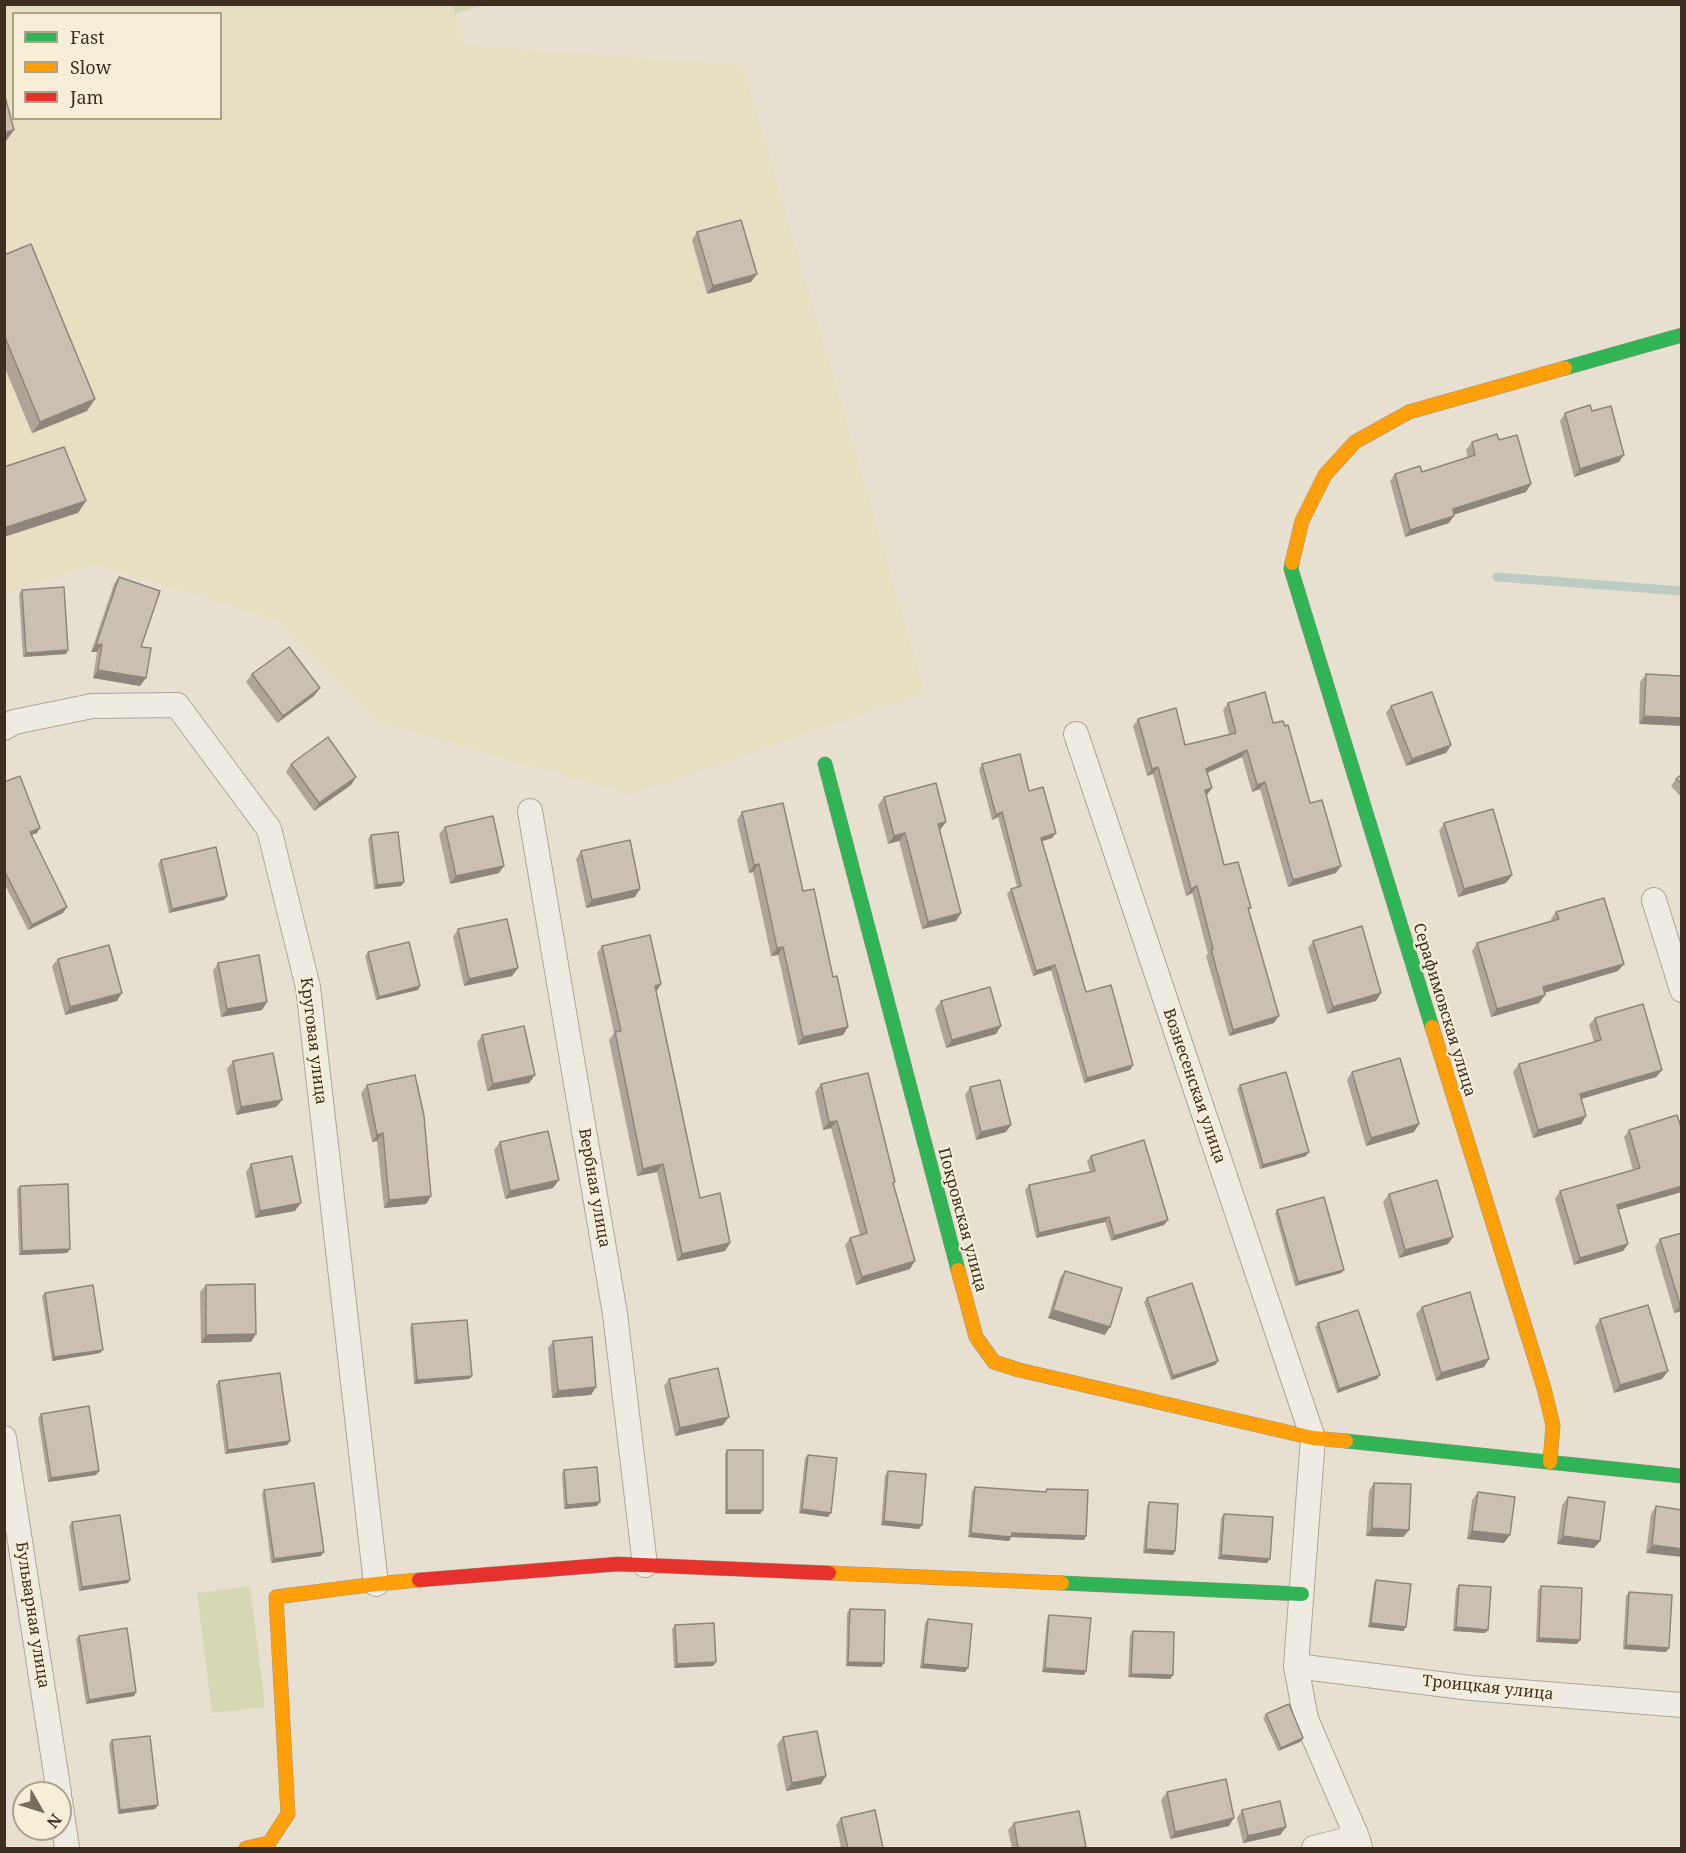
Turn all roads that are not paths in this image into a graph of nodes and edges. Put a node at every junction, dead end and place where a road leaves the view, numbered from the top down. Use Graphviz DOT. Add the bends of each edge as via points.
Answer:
graph roads {
  1 [pos="1682,335"];
  2 [pos="4,729"];
  3 [pos="1076,734"];
  4 [pos="825,764"];
  5 [pos="530,812"];
  6 [pos="1654,900"];
  7 [pos="1682,990"];
  8 [pos="4,1438"];
  9 [pos="1313,1438"];
  10 [pos="1550,1462"];
  11 [pos="1682,1476"];
  12 [pos="645,1565"];
  13 [pos="376,1584"];
  14 [pos="1302,1594"];
  15 [pos="1296,1666"];
  16 [pos="1682,1705"];
  17 [pos="57,1781"];
  18 [pos="1359,1843"];
  19 [pos="246,1848"];
  20 [pos="1314,1848"];
  1 -- 10 [label="street, Серафимовская улица" via="1409,412 1355,442 1324,475 1302,521 1291,569 1544,1388 1553,1425"];
  2 -- 13 [label="street, Круговая улица" via="14,723 92,706 177,705 268,829 308,987"];
  3 -- 9 [label="street, Вознесенская улица"];
  4 -- 9 [label="street, Покровская улица" via="976,1337 988,1354 994,1362 1019,1370"];
  5 -- 12 [label="street, Вербная улица" via="615,1314"];
  6 -- 7 [label="street"];
  8 -- 17 [label="street, Бульварная улица"];
  9 -- 10 [label="street"];
  9 -- 14 [label="street"];
  10 -- 11 [label="street"];
  12 -- 13 [label="street"];
  12 -- 14 [label="street"];
  13 -- 19 [label="street" via="276,1597 288,1814 269,1844"];
  14 -- 15 [label="street"];
  15 -- 16 [label="street, Троицкая улица" via="1471,1688"];
  15 -- 18 [label="street" via="1306,1719"];
  18 -- 20 [label="street"];
}
